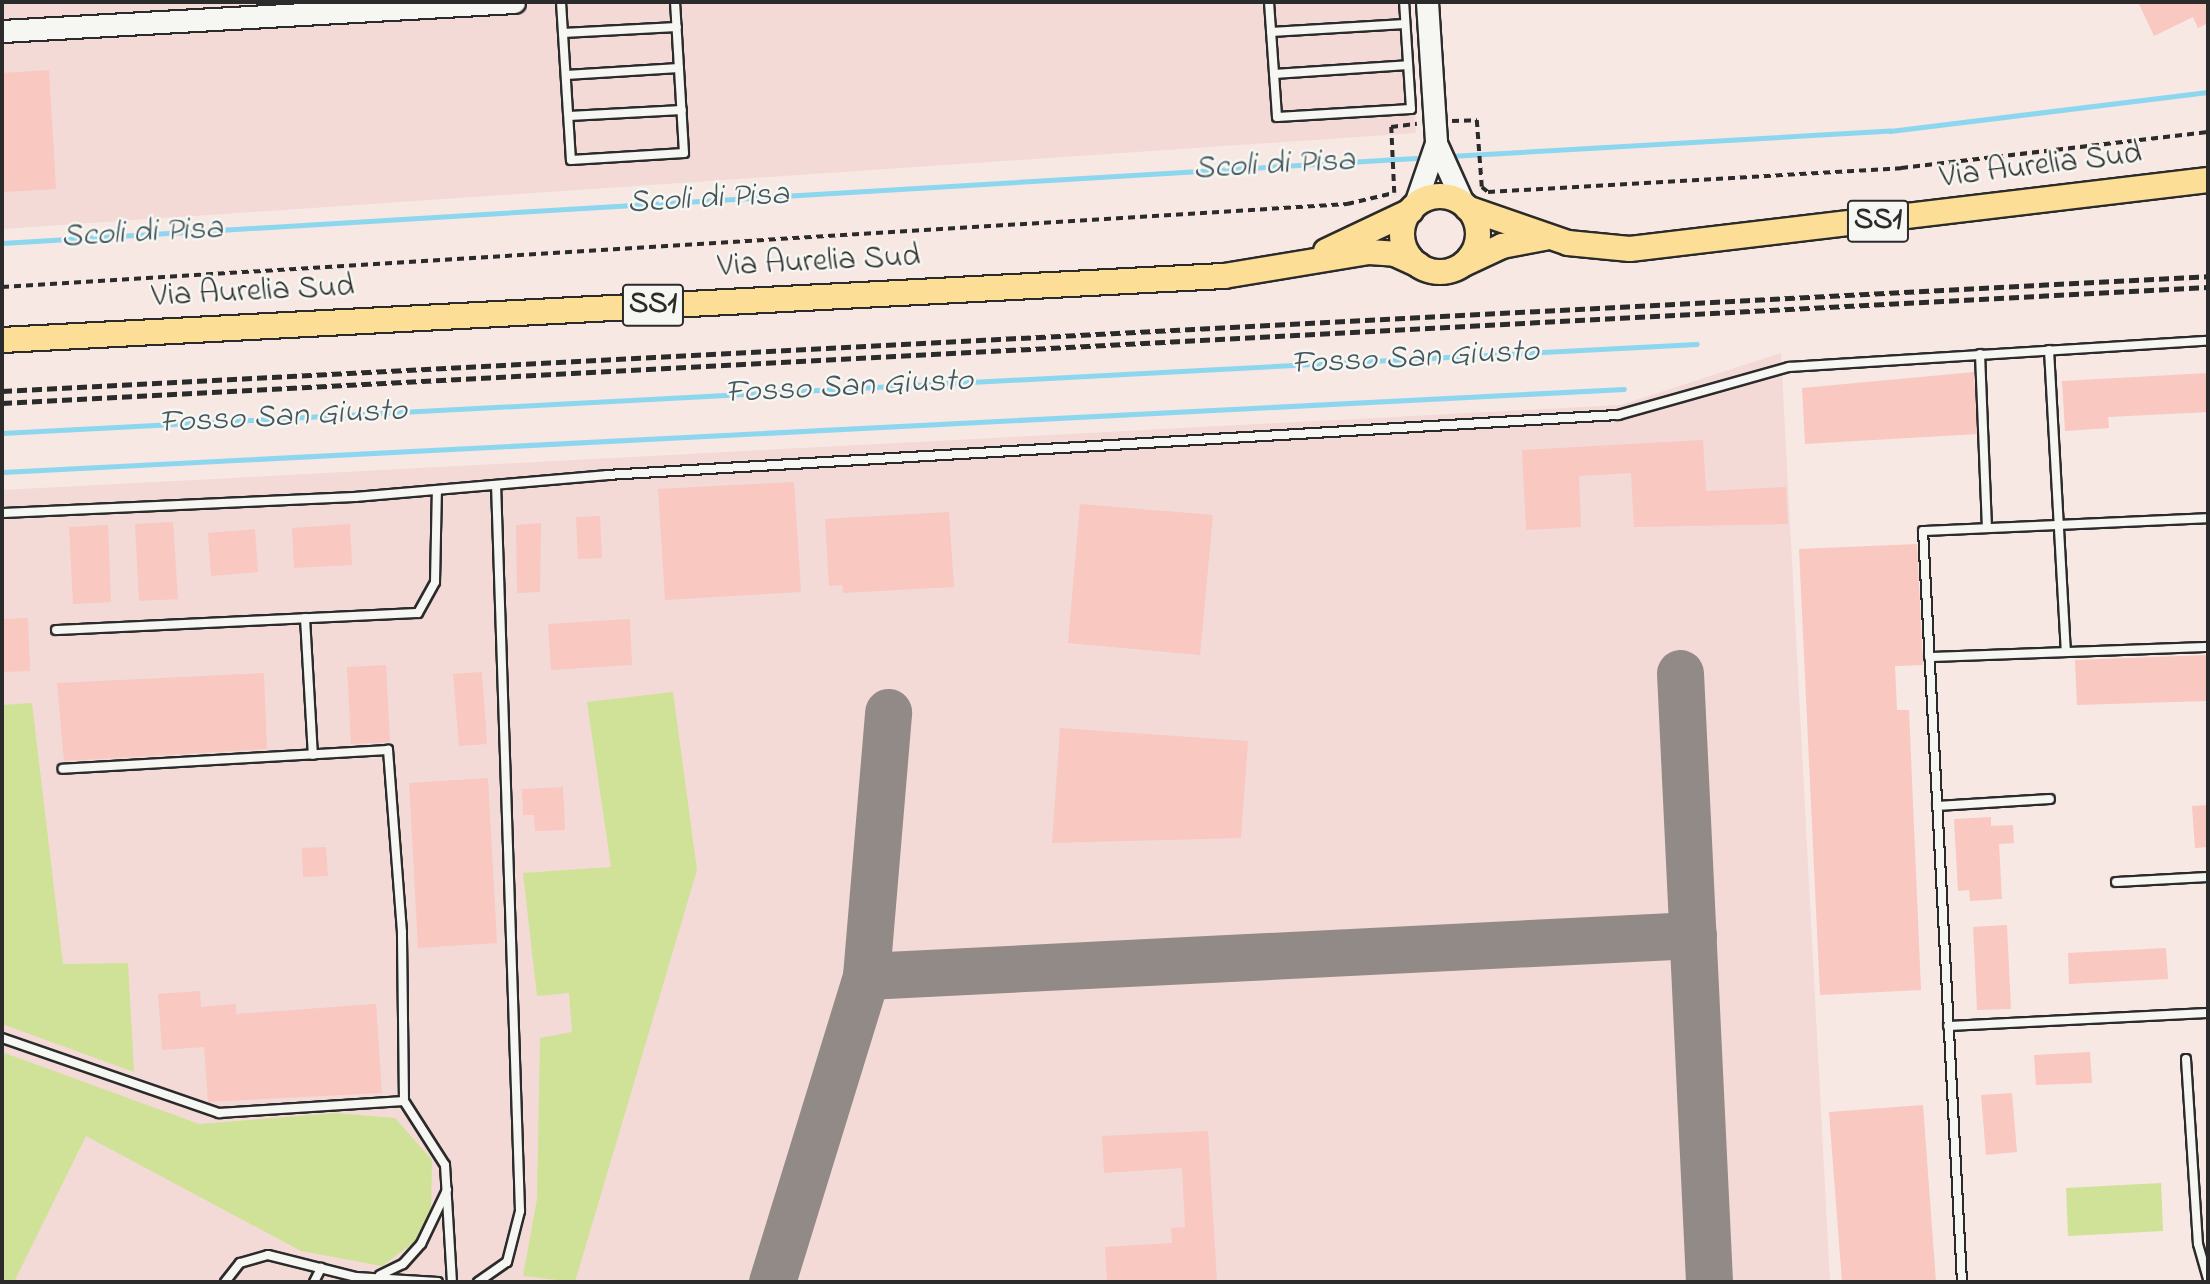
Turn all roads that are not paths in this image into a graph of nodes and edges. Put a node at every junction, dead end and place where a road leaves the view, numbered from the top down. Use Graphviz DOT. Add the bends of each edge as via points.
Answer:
graph roads {
  1 [pos="514,2"];
  2 [pos="561,2"];
  3 [pos="675,2"];
  4 [pos="1269,2"];
  5 [pos="1404,2"];
  6 [pos="1427,2"];
  7 [pos="1405,24"];
  8 [pos="677,27"];
  9 [pos="2,31"];
  10 [pos="1271,32"];
  11 [pos="563,33"];
  12 [pos="1408,65"];
  13 [pos="679,68"];
  14 [pos="1274,74"];
  15 [pos="566,75"];
  16 [pos="682,110"];
  17 [pos="569,116"];
  18 [pos="1436,143"];
  19 [pos="2208,180"];
  20 [pos="1465,206"];
  21 [pos="1413,209"];
  22 [pos="1548,238"];
  23 [pos="1304,261"];
  24 [pos="1464,264"];
  25 [pos="1419,265"];
  26 [pos="2,340"];
  27 [pos="2208,341"];
  28 [pos="2049,350"];
  29 [pos="1980,354"];
  30 [pos="496,485"];
  31 [pos="437,490"];
  32 [pos="2,513"];
  33 [pos="2208,518"];
  34 [pos="2059,525"];
  35 [pos="1987,528"];
  36 [pos="305,618"];
  37 [pos="56,630"];
  38 [pos="2208,647"];
  39 [pos="2066,652"];
  40 [pos="1929,657"];
  41 [pos="313,755"];
  42 [pos="63,769"];
  43 [pos="2050,799"];
  44 [pos="1937,806"];
  45 [pos="2208,877"];
  46 [pos="2116,883"];
  47 [pos="2208,1013"];
  48 [pos="1948,1026"];
  49 [pos="2,1038"];
  50 [pos="2186,1059"];
  51 [pos="404,1101"];
  52 [pos="448,1188"];
  53 [pos="2208,1196"];
  54 [pos="2196,1197"];
  55 [pos="321,1268"];
  56 [pos="377,1276"];
  57 [pos="2208,1280"];
  58 [pos="225,1282"];
  59 [pos="314,1282"];
  60 [pos="438,1282"];
  61 [pos="452,1282"];
  62 [pos="478,1282"];
  63 [pos="1962,1282"];
  1 -- 9 [label="street"];
  2 -- 11 [label="lane"];
  3 -- 8 [label="lane"];
  4 -- 10 [label="lane"];
  5 -- 7 [label="lane"];
  6 -- 18 [label="street"];
  7 -- 10 [label="lane"];
  7 -- 12 [label="lane"];
  8 -- 11 [label="lane"];
  8 -- 13 [label="lane"];
  10 -- 14 [label="lane"];
  11 -- 15 [label="lane"];
  12 -- 14 [label="lane"];
  12 -- 14 [label="lane" via="1411,109 1277,117"];
  13 -- 15 [label="lane"];
  13 -- 16 [label="lane"];
  15 -- 17 [label="lane"];
  16 -- 17 [label="lane"];
  16 -- 17 [label="lane" via="684,153 621,157 571,159"];
  18 -- 20 [label="street"];
  18 -- 21 [label="street"];
  19 -- 22 [label="main road, Via Aurelia Sud / SS1" via="1684,244 1615,249"];
  20 -- 21 [label="main road, SS1" via="1436,197"];
  20 -- 22 [label="main road, SS1"];
  20 -- 24 [label="main road" via="1478,234"];
  21 -- 23 [label="main road, SS1"];
  21 -- 25 [label="main road" via="1404,243"];
  22 -- 24 [label="main road, SS1" via="1512,242"];
  23 -- 25 [label="main road, SS1" via="1383,252"];
  23 -- 26 [label="main road, Via Aurelia Sud / SS1" via="1224,276"];
  24 -- 25 [label="main road, SS1" via="1442,272"];
  27 -- 28 [label="lane"];
  28 -- 29 [label="lane"];
  28 -- 34 [label="lane"];
  29 -- 30 [label="lane" via="1789,367 1618,415"];
  29 -- 35 [label="lane"];
  30 -- 31 [label="lane"];
  30 -- 62 [label="lane" via="520,1211 507,1262"];
  31 -- 32 [label="lane"];
  31 -- 36 [label="lane" via="435,582 418,613"];
  33 -- 34 [label="lane"];
  34 -- 35 [label="lane"];
  34 -- 39 [label="lane"];
  35 -- 40 [label="lane" via="1923,531"];
  36 -- 37 [label="lane"];
  36 -- 41 [label="lane"];
  38 -- 39 [label="lane"];
  39 -- 40 [label="lane"];
  40 -- 44 [label="lane"];
  41 -- 42 [label="lane"];
  41 -- 51 [label="lane" via="388,750 402,933"];
  43 -- 44 [label="lane"];
  44 -- 48 [label="lane"];
  45 -- 46 [label="lane"];
  47 -- 48 [label="lane"];
  48 -- 63 [label="lane"];
  49 -- 51 [label="lane" via="219,1113"];
  50 -- 54 [label="lane"];
  51 -- 52 [label="lane" via="445,1165"];
  52 -- 56 [label="lane" via="421,1244 404,1264"];
  52 -- 61 [label="lane"];
  53 -- 54 [label="lane"];
  54 -- 57 [label="lane" via="2198,1244"];
  55 -- 56 [label="lane"];
  55 -- 58 [label="lane" via="254,1256"];
  55 -- 59 [label="lane"];
  56 -- 60 [label="lane"];
}
